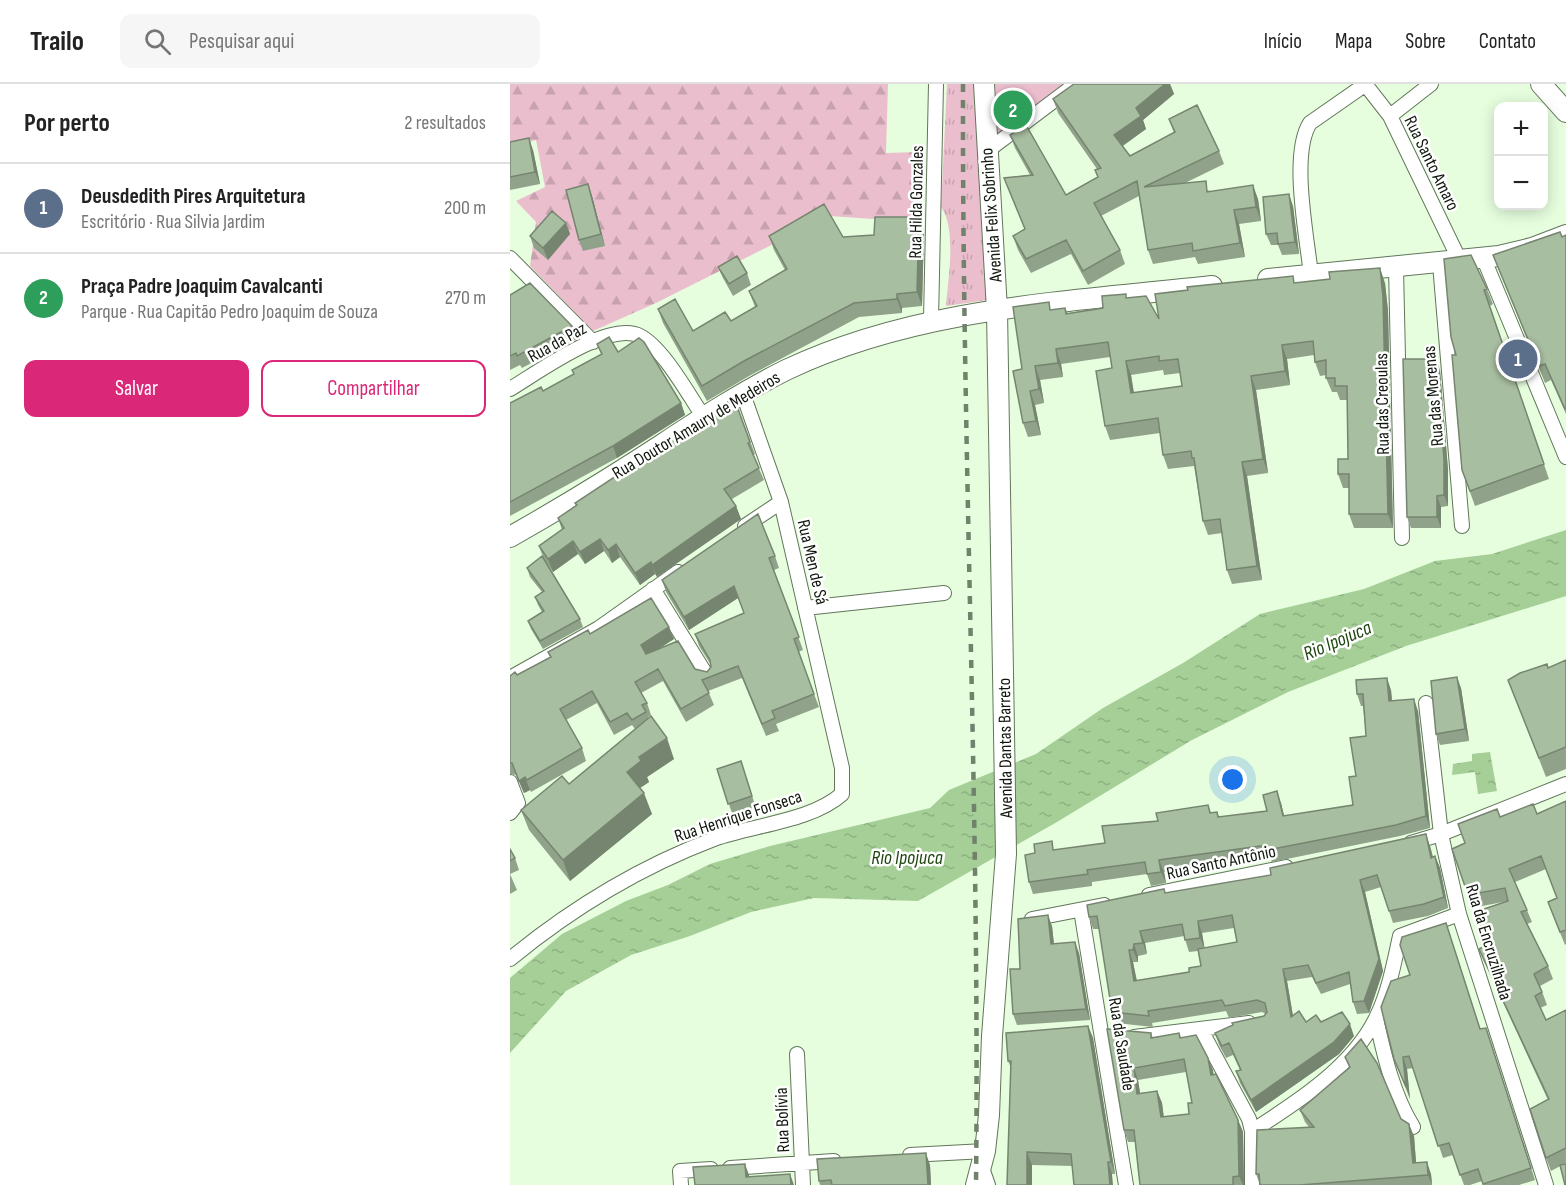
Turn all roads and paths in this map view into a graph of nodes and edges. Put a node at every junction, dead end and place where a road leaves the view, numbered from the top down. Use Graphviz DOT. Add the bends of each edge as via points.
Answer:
graph roads {
  1 [pos="936,84"];
  2 [pos="984,84"];
  3 [pos="1076,84"];
  4 [pos="1365,84"];
  5 [pos="1431,84"];
  6 [pos="1541,84"];
  7 [pos="1566,112"];
  8 [pos="1390,116"];
  9 [pos="987,151"];
  10 [pos="1566,235"];
  11 [pos="1483,257"];
  12 [pos="510,258"];
  13 [pos="1460,261"];
  14 [pos="1440,264"];
  15 [pos="1396,268"];
  16 [pos="1311,275"];
  17 [pos="1253,281"];
  18 [pos="1230,284"];
  19 [pos="997,310"];
  20 [pos="932,320"];
  21 [pos="592,342"];
  22 [pos="510,389"];
  23 [pos="743,394"];
  24 [pos="703,416"];
  25 [pos="1566,457"];
  26 [pos="781,502"];
  27 [pos="1462,526"];
  28 [pos="732,535"];
  29 [pos="510,537"];
  30 [pos="1402,538"];
  31 [pos="692,562"];
  32 [pos="653,589"];
  33 [pos="944,593"];
  34 [pos="805,608"];
  35 [pos="707,676"];
  36 [pos="510,678"];
  37 [pos="1426,703"];
  38 [pos="836,742"];
  39 [pos="510,782"];
  40 [pos="1566,784"];
  41 [pos="510,813"];
  42 [pos="1441,834"];
  43 [pos="1402,845"];
  44 [pos="1303,864"];
  45 [pos="1136,898"];
  46 [pos="1114,903"];
  47 [pos="1081,910"];
  48 [pos="1459,914"];
  49 [pos="1018,922"];
  50 [pos="510,959"];
  51 [pos="1376,1018"];
  52 [pos="1263,1021"];
  53 [pos="1096,1028"];
  54 [pos="1201,1030"];
  55 [pos="797,1054"];
  56 [pos="1413,1127"];
  57 [pos="1252,1131"];
  58 [pos="895,1156"];
  59 [pos="848,1160"];
  60 [pos="802,1163"];
  61 [pos="983,1172"];
  62 [pos="681,1178"];
  63 [pos="803,1185"];
  64 [pos="1126,1185"];
  65 [pos="1252,1185"];
  66 [pos="1546,1185"];
  1 -- 20 [label="street, Rua Hilda Gonzales"];
  2 -- 9 [label="main road, Avenida Felix Sobrinho"];
  3 -- 9 [label="street"];
  4 -- 8 [label="street, Rua Santo Amaro"];
  4 -- 16 [label="street" via="1310,123 1305,131 1300,165"];
  5 -- 8 [label="street"];
  6 -- 7 [label="main road"];
  8 -- 13 [label="street, Rua Santo Amaro"];
  9 -- 19 [label="main road, Avenida Felix Sobrinho"];
  10 -- 11 [label="main road" via="1532,248"];
  11 -- 13 [label="main road"];
  11 -- 25 [label="street"];
  12 -- 21 [label="street"];
  13 -- 14 [label="main road"];
  14 -- 15 [label="main road"];
  14 -- 27 [label="street, Rua das Morenas"];
  15 -- 16 [label="main road"];
  15 -- 30 [label="street, Rua das Creoulas"];
  16 -- 17 [label="main road"];
  18 -- 19 [label="main road, Rua Doutor Amaury de Medeiros"];
  19 -- 20 [label="main road, Rua Doutor Amaury de Medeiros"];
  19 -- 61 [label="main road, Avenida Dantas Barreto" via="1006,854 997,1035"];
  20 -- 23 [label="main road, Rua Doutor Amaury de Medeiros" via="814,359"];
  21 -- 22 [label="street, Rua da Paz"];
  21 -- 24 [label="street, Rua da Paz" via="625,333 642,337"];
  23 -- 24 [label="main road, Rua Doutor Amaury de Medeiros"];
  23 -- 26 [label="street, Rua Men de Sá"];
  24 -- 29 [label="main road, Rua Doutor Amaury de Medeiros"];
  26 -- 28 [label="street"];
  26 -- 34 [label="street, Rua Men de Sá"];
  31 -- 32 [label="street"];
  32 -- 35 [label="street"];
  32 -- 36 [label="street" via="598,628"];
  33 -- 34 [label="street"];
  34 -- 38 [label="street, Rua Men de Sá"];
  37 -- 42 [label="street, Rua da Encruzilhada"];
  38 -- 50 [label="street, Rua Henrique Fonseca" via="844,784 842,794 834,801 716,839 622,881"];
  39 -- 41 [label="street" via="518,803"];
  40 -- 42 [label="street"];
  42 -- 43 [label="street"];
  42 -- 48 [label="street, Rua da Encruzilhada"];
  44 -- 45 [label="street, Rua Santo Antônio"];
  46 -- 47 [label="street"];
  47 -- 49 [label="street"];
  47 -- 53 [label="street, Rua da Saudade"];
  48 -- 51 [label="street" via="1400,936"];
  48 -- 66 [label="street, Rua da Encruzilhada"];
  51 -- 56 [label="street" via="1383,1051"];
  51 -- 57 [label="street" via="1362,1040 1318,1086"];
  52 -- 54 [label="street"];
  53 -- 54 [label="street" via="1141,1037"];
  53 -- 64 [label="street, Rua da Saudade"];
  54 -- 57 [label="street" via="1242,1102"];
  55 -- 60 [label="street, Rua Bolívia"];
  57 -- 65 [label="street"];
  58 -- 61 [label="street"];
  59 -- 60 [label="street"];
  60 -- 62 [label="street"];
  60 -- 63 [label="street, Rua Bolívia"];
}
